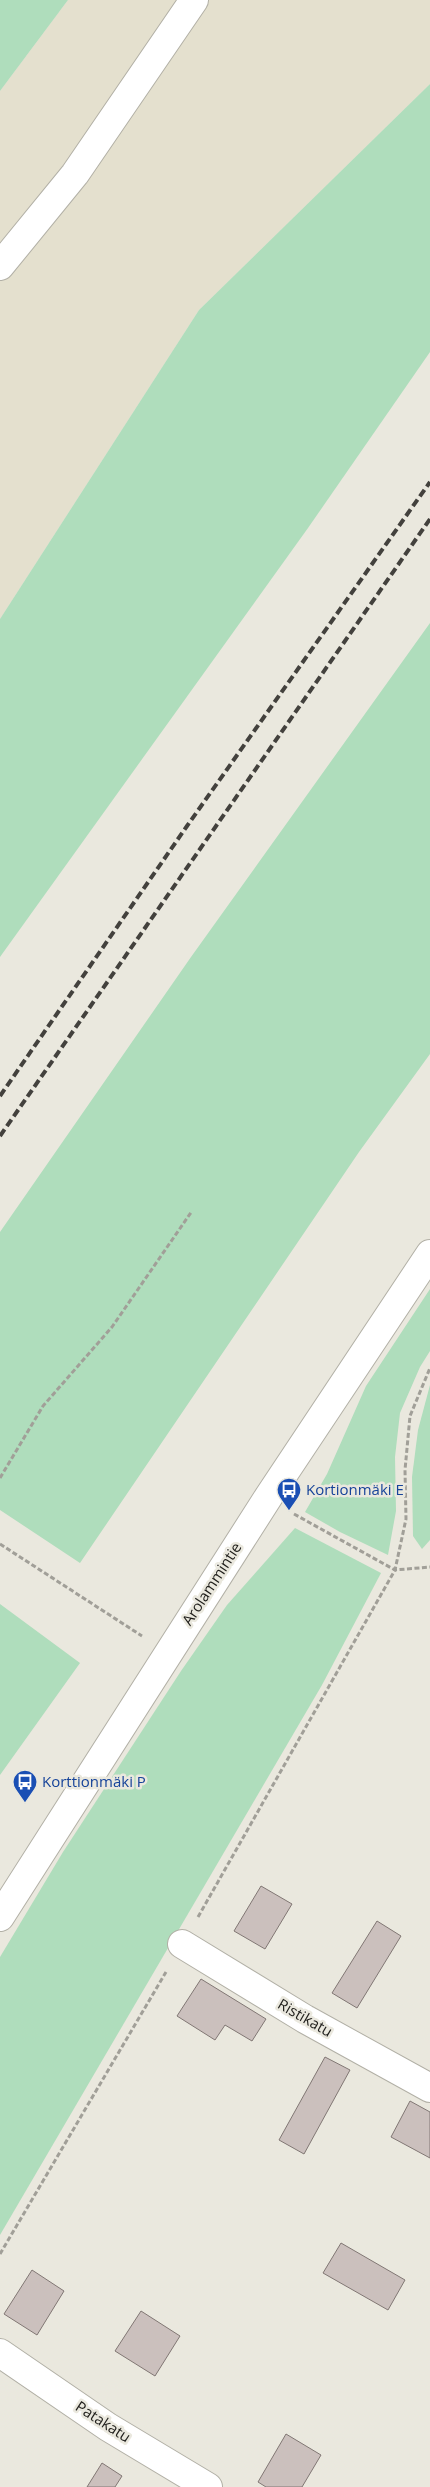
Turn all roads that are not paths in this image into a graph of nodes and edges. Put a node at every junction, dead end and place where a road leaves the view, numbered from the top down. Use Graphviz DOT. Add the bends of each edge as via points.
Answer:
graph roads {
  1 [pos="194,0"];
  2 [pos="0,266"];
  3 [pos="430,1254"];
  4 [pos="0,1917"];
  5 [pos="182,1944"];
  6 [pos="430,2088"];
  7 [pos="0,2354"];
  8 [pos="208,2487"];
  1 -- 2 [label="street" via="75,174"];
  3 -- 4 [label="street, Arolammintie" via="269,1496"];
  5 -- 6 [label="street, Ristikatu" via="305,2019"];
  7 -- 8 [label="street, Patakatu" via="108,2427"];
}
